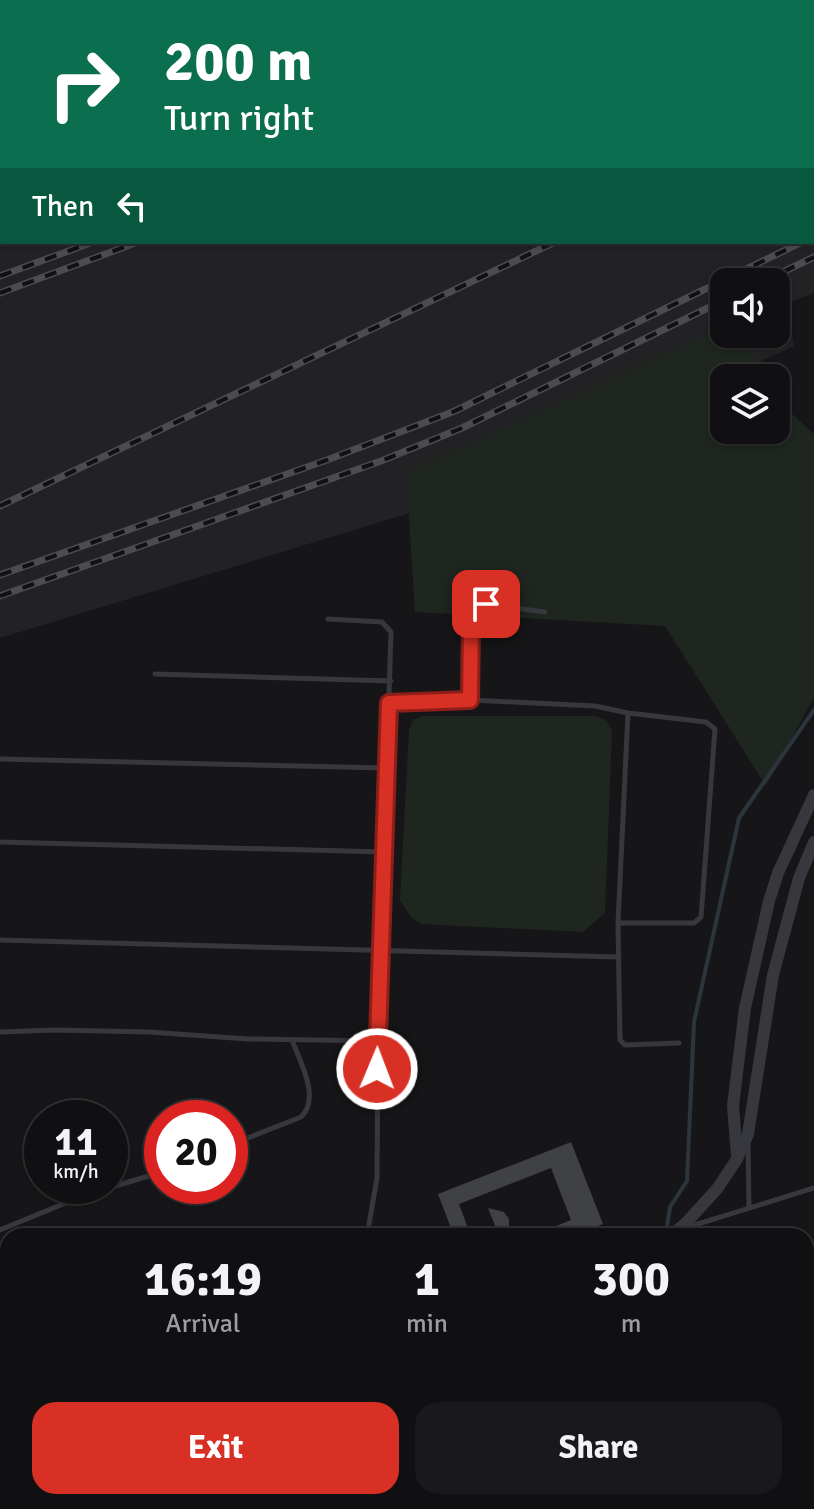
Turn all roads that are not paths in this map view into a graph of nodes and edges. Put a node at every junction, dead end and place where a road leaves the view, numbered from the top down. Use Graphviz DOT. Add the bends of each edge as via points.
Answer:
graph roads {
  1 [pos="545,612"];
  2 [pos="328,619"];
  3 [pos="155,674"];
  4 [pos="391,681"];
  5 [pos="470,700"];
  6 [pos="389,703"];
  7 [pos="628,713"];
  8 [pos="0,759"];
  9 [pos="386,768"];
  10 [pos="814,795"];
  11 [pos="0,842"];
  12 [pos="814,842"];
  13 [pos="384,852"];
  14 [pos="618,923"];
  15 [pos="0,940"];
  16 [pos="382,952"];
  17 [pos="619,957"];
  18 [pos="0,1032"];
  19 [pos="292,1040"];
  20 [pos="378,1041"];
  21 [pos="679,1043"];
  22 [pos="748,1134"];
  23 [pos="248,1138"];
  24 [pos="737,1159"];
  25 [pos="144,1177"];
  26 [pos="814,1188"];
  27 [pos="749,1207"];
  28 [pos="5,1228"];
  29 [pos="368,1228"];
  30 [pos="679,1228"];
  31 [pos="690,1228"];
  1 -- 5 [label="lane" via="486,604 477,609 471,623"];
  2 -- 4 [label="lane" via="388,627"];
  3 -- 4 [label="lane"];
  4 -- 6 [label="lane"];
  5 -- 6 [label="lane"];
  5 -- 7 [label="lane" via="595,706"];
  6 -- 9 [label="lane"];
  7 -- 14 [label="lane"];
  7 -- 14 [label="lane" via="706,722 715,729 701,917 694,923"];
  8 -- 9 [label="lane"];
  9 -- 13 [label="lane"];
  10 -- 24 [label="street" via="774,887 745,1008 733,1106"];
  11 -- 13 [label="lane"];
  12 -- 22 [label="street" via="795,890 773,975"];
  13 -- 16 [label="lane"];
  14 -- 17 [label="lane"];
  15 -- 16 [label="lane"];
  16 -- 17 [label="lane"];
  16 -- 20 [label="lane"];
  17 -- 21 [label="lane" via="617,1020 622,1044"];
  18 -- 19 [label="lane"];
  19 -- 20 [label="lane"];
  19 -- 23 [label="lane" via="311,1098 308,1110"];
  20 -- 29 [label="lane" via="377,1178"];
  22 -- 24 [label="street"];
  22 -- 27 [label="lane"];
  24 -- 30 [label="street" via="717,1189"];
  25 -- 28 [label="lane"];
  26 -- 27 [label="lane"];
  27 -- 31 [label="lane"];
}
